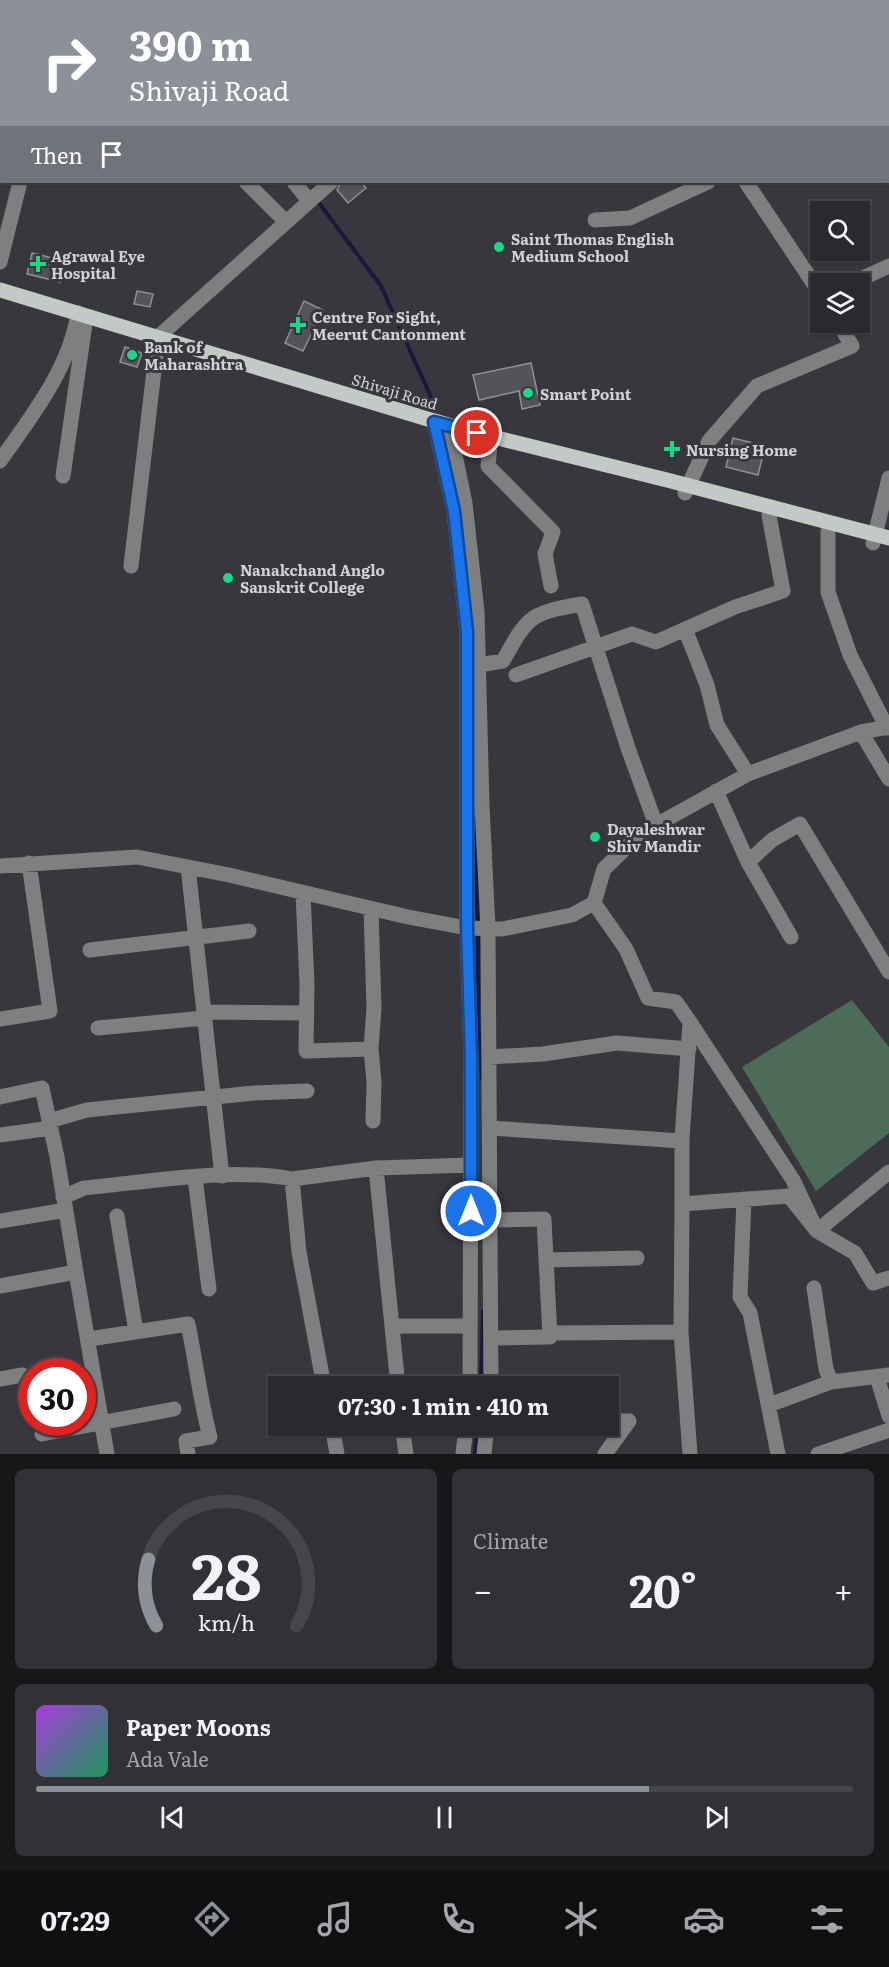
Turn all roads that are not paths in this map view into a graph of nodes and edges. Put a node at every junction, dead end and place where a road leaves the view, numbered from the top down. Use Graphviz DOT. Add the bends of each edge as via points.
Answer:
graph roads {
  1 [pos="20,183"];
  2 [pos="247,183"];
  3 [pos="295,183"];
  4 [pos="706,183"];
  5 [pos="747,183"];
  6 [pos="328,184"];
  7 [pos="310,200"];
  8 [pos="595,220"];
  9 [pos="286,222"];
  10 [pos="0,262"];
  11 [pos="889,266"];
  12 [pos="870,275"];
  13 [pos="810,278"];
  14 [pos="0,290"];
  15 [pos="0,299"];
  16 [pos="80,319"];
  17 [pos="844,333"];
  18 [pos="157,341"];
  19 [pos="442,428"];
  20 [pos="490,444"];
  21 [pos="0,461"];
  22 [pos="63,476"];
  23 [pos="889,478"];
  24 [pos="686,489"];
  25 [pos="770,511"];
  26 [pos="828,531"];
  27 [pos="879,539"];
  28 [pos="889,548"];
  29 [pos="131,566"];
  30 [pos="551,586"];
  31 [pos="685,629"];
  32 [pos="594,647"];
  33 [pos="479,665"];
  34 [pos="516,675"];
  35 [pos="888,727"];
  36 [pos="861,732"];
  37 [pos="748,774"];
  38 [pos="889,779"];
  39 [pos="716,791"];
  40 [pos="656,825"];
  41 [pos="748,862"];
  42 [pos="29,863"];
  43 [pos="0,866"];
  44 [pos="188,867"];
  45 [pos="303,893"];
  46 [pos="594,903"];
  47 [pos="371,909"];
  48 [pos="469,928"];
  49 [pos="488,928"];
  50 [pos="249,931"];
  51 [pos="791,937"];
  52 [pos="195,938"];
  53 [pos="90,950"];
  54 [pos="889,972"];
  55 [pos="307,1013"];
  56 [pos="204,1015"];
  57 [pos="0,1019"];
  58 [pos="690,1022"];
  59 [pos="99,1028"];
  60 [pos="371,1049"];
  61 [pos="689,1050"];
  62 [pos="489,1057"];
  63 [pos="307,1091"];
  64 [pos="214,1096"];
  65 [pos="0,1097"];
  66 [pos="373,1122"];
  67 [pos="50,1124"];
  68 [pos="490,1128"];
  69 [pos="0,1135"];
  70 [pos="682,1141"];
  71 [pos="471,1165"];
  72 [pos="376,1167"];
  73 [pos="889,1172"];
  74 [pos="222,1176"];
  75 [pos="195,1178"];
  76 [pos="292,1179"];
  77 [pos="744,1199"];
  78 [pos="64,1203"];
  79 [pos="682,1204"];
  80 [pos="117,1216"];
  81 [pos="492,1220"];
  82 [pos="0,1221"];
  83 [pos="818,1231"];
  84 [pos="638,1258"];
  85 [pos="546,1260"];
  86 [pos="76,1272"];
  87 [pos="889,1278"];
  88 [pos="0,1286"];
  89 [pos="814,1288"];
  90 [pos="209,1289"];
  91 [pos="392,1326"];
  92 [pos="470,1326"];
  93 [pos="136,1332"];
  94 [pos="681,1332"];
  95 [pos="550,1337"];
  96 [pos="492,1338"];
  97 [pos="89,1339"];
  98 [pos="18,1376"];
  99 [pos="322,1376"];
  100 [pos="397,1376"];
  101 [pos="470,1376"];
  102 [pos="491,1376"];
  103 [pos="883,1376"];
  104 [pos="0,1379"];
  105 [pos="831,1382"];
  106 [pos="769,1405"];
  107 [pos="174,1409"];
  108 [pos="889,1416"];
  109 [pos="619,1421"];
  110 [pos="101,1422"];
  111 [pos="96,1423"];
  112 [pos="889,1430"];
  113 [pos="619,1435"];
  114 [pos="334,1436"];
  115 [pos="404,1436"];
  116 [pos="464,1436"];
  117 [pos="486,1436"];
  118 [pos="618,1436"];
  119 [pos="107,1454"];
  120 [pos="188,1454"];
  121 [pos="337,1454"];
  122 [pos="406,1454"];
  123 [pos="461,1454"];
  124 [pos="484,1454"];
  125 [pos="605,1454"];
  126 [pos="690,1454"];
  127 [pos="778,1454"];
  128 [pos="818,1454"];
  1 -- 10 [label="street"];
  2 -- 9 [label="street"];
  3 -- 7 [label="street"];
  4 -- 8 [label="street" via="630,218"];
  5 -- 13 [label="street"];
  6 -- 7 [label="street"];
  7 -- 9 [label="street"];
  9 -- 18 [label="street"];
  11 -- 12 [label="street"];
  14 -- 16 [label="main road, Shivaji Road"];
  15 -- 16 [label="main road"];
  16 -- 18 [label="main road, Shivaji Road"];
  16 -- 21 [label="street" via="46,393"];
  16 -- 22 [label="street"];
  17 -- 24 [label="street" via="852,346 757,386 708,441"];
  18 -- 19 [label="main road, Shivaji Road"];
  18 -- 29 [label="street"];
  19 -- 20 [label="main road"];
  19 -- 24 [label="main road, Shivaji Road"];
  19 -- 33 [label="street" via="465,503"];
  19 -- 48 [label="street" via="467,632"];
  20 -- 24 [label="main road"];
  20 -- 30 [label="street" via="488,466 554,532 544,554"];
  23 -- 27 [label="street"];
  24 -- 25 [label="main road, Shivaji Road"];
  25 -- 26 [label="main road"];
  25 -- 27 [label="main road, Shivaji Road"];
  25 -- 31 [label="street" via="783,591"];
  26 -- 27 [label="main road"];
  26 -- 35 [label="street" via="828,592 850,655"];
  27 -- 28 [label="main road"];
  31 -- 32 [label="street" via="656,642 632,633"];
  31 -- 37 [label="street" via="717,725"];
  32 -- 33 [label="street" via="582,604 542,611 522,625 502,661"];
  32 -- 34 [label="street"];
  32 -- 40 [label="street"];
  33 -- 49 [label="street"];
  35 -- 36 [label="street"];
  36 -- 37 [label="street"];
  36 -- 38 [label="street"];
  37 -- 39 [label="street"];
  39 -- 40 [label="street"];
  39 -- 41 [label="street"];
  40 -- 46 [label="street" via="640,834 604,869"];
  41 -- 51 [label="street"];
  41 -- 54 [label="street" via="772,840 800,824"];
  42 -- 43 [label="street"];
  42 -- 44 [label="street" via="137,857"];
  42 -- 57 [label="street" via="50,1011"];
  44 -- 45 [label="street"];
  44 -- 52 [label="street"];
  45 -- 47 [label="street"];
  45 -- 55 [label="street"];
  46 -- 49 [label="street" via="572,915 502,929"];
  46 -- 58 [label="street" via="626,949 648,998 676,1002"];
  47 -- 48 [label="street"];
  47 -- 60 [label="street" via="375,1008"];
  48 -- 49 [label="street"];
  48 -- 71 [label="street"];
  49 -- 62 [label="street"];
  50 -- 52 [label="street"];
  52 -- 53 [label="street"];
  52 -- 56 [label="street"];
  55 -- 56 [label="street"];
  55 -- 60 [label="street" via="306,1051"];
  56 -- 59 [label="street"];
  56 -- 64 [label="street"];
  58 -- 61 [label="street"];
  58 -- 83 [label="street" via="793,1180"];
  60 -- 66 [label="street"];
  61 -- 62 [label="street" via="617,1043"];
  61 -- 70 [label="street"];
  62 -- 68 [label="street"];
  63 -- 64 [label="street"];
  64 -- 67 [label="street" via="87,1110"];
  64 -- 74 [label="street"];
  65 -- 67 [label="street" via="42,1088"];
  67 -- 69 [label="street"];
  67 -- 78 [label="street"];
  68 -- 70 [label="street"];
  68 -- 81 [label="street"];
  70 -- 79 [label="street"];
  71 -- 72 [label="street"];
  71 -- 92 [label="street"];
  72 -- 76 [label="street"];
  72 -- 91 [label="street"];
  73 -- 83 [label="street"];
  74 -- 75 [label="street"];
  74 -- 76 [label="street" via="263,1173"];
  75 -- 78 [label="street" via="84,1188"];
  75 -- 90 [label="street"];
  76 -- 99 [label="street" via="299,1252"];
  77 -- 79 [label="street"];
  77 -- 83 [label="street" via="789,1196"];
  77 -- 106 [label="street" via="740,1297 750,1313"];
  78 -- 82 [label="street"];
  78 -- 86 [label="street"];
  79 -- 94 [label="street"];
  80 -- 93 [label="street"];
  81 -- 85 [label="street" via="544,1219"];
  81 -- 96 [label="street"];
  83 -- 87 [label="street" via="855,1253 873,1283"];
  84 -- 85 [label="street"];
  85 -- 95 [label="street"];
  86 -- 88 [label="street"];
  86 -- 97 [label="street"];
  89 -- 105 [label="street"];
  91 -- 92 [label="street"];
  91 -- 100 [label="street"];
  92 -- 101 [label="street"];
  93 -- 97 [label="street"];
  93 -- 120 [label="street" via="188,1324 199,1398 210,1437 186,1441"];
  94 -- 95 [label="street" via="552,1333"];
  94 -- 126 [label="street"];
  95 -- 96 [label="street"];
  96 -- 102 [label="street"];
  97 -- 110 [label="street"];
  98 -- 104 [label="street"];
  103 -- 105 [label="street"];
  103 -- 108 [label="street"];
  105 -- 106 [label="street"];
  106 -- 127 [label="street"];
  107 -- 110 [label="street"];
  109 -- 113 [label="street" via="629,1421"];
  110 -- 111 [label="street"];
  110 -- 119 [label="street"];
  112 -- 128 [label="street"];
  114 -- 121 [label="street"];
  115 -- 122 [label="street"];
  116 -- 123 [label="street"];
  117 -- 124 [label="street"];
  118 -- 125 [label="street"];
}
